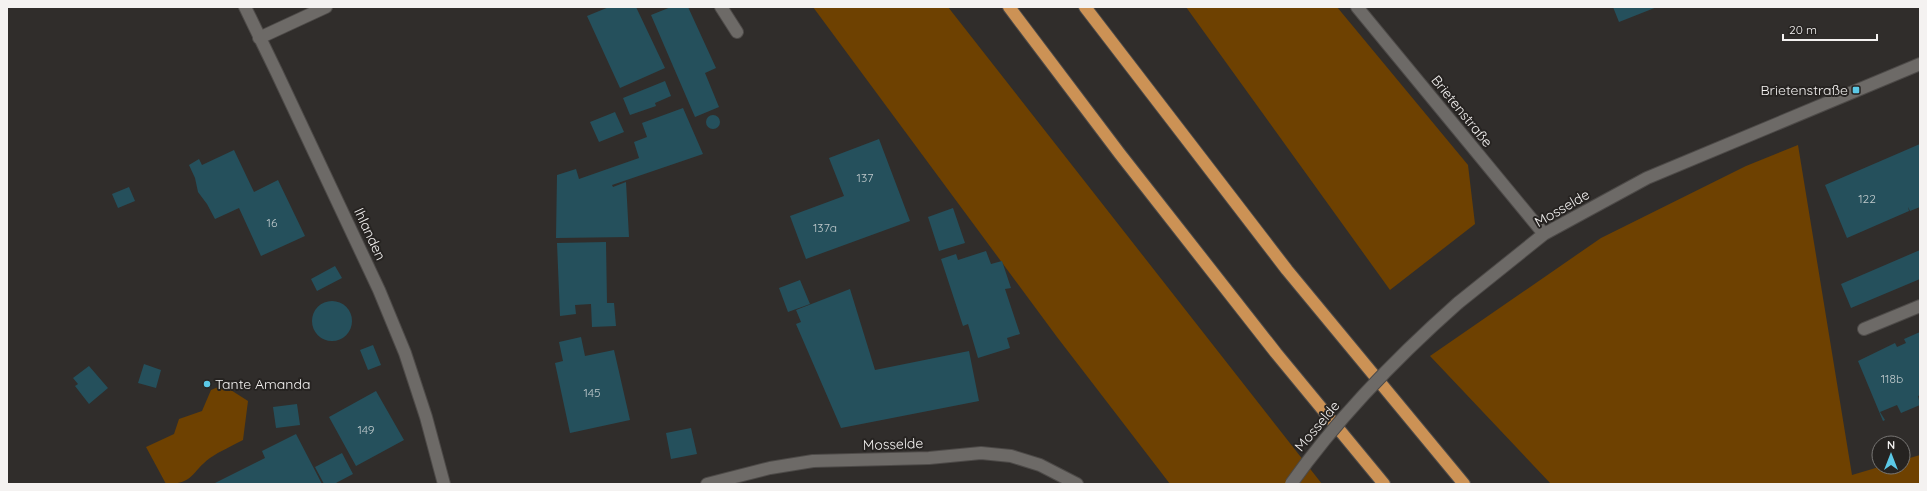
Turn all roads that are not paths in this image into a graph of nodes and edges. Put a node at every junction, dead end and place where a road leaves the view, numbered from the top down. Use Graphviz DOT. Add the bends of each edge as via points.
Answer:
graph roads {
  1 [pos="244,7"];
  2 [pos="326,7"];
  3 [pos="721,7"];
  4 [pos="1009,7"];
  5 [pos="1085,7"];
  6 [pos="1357,7"];
  7 [pos="737,32"];
  8 [pos="259,38"];
  9 [pos="1920,64"];
  10 [pos="1544,234"];
  11 [pos="1920,306"];
  12 [pos="1864,329"];
  13 [pos="444,484"];
  14 [pos="707,484"];
  15 [pos="1078,484"];
  16 [pos="1291,484"];
  17 [pos="1383,484"];
  18 [pos="1464,484"];
  1 -- 8 [label="street, Ihlanden"];
  2 -- 8 [label="street"];
  3 -- 7 [label="street"];
  4 -- 17 [label="highway" via="1124,160"];
  5 -- 18 [label="highway" via="1287,270"];
  6 -- 10 [label="street, Brietenstraße"];
  8 -- 13 [label="street, Ihlanden" via="379,290 405,353"];
  9 -- 10 [label="street, Mosselde" via="1647,178"];
  10 -- 16 [label="street, Mosselde, bridge" via="1458,303 1388,367 1333,429"];
  11 -- 12 [label="street"];
  14 -- 15 [label="street, Mosselde" via="770,468 813,461 929,458 981,453 1011,456 1040,465"];
}
